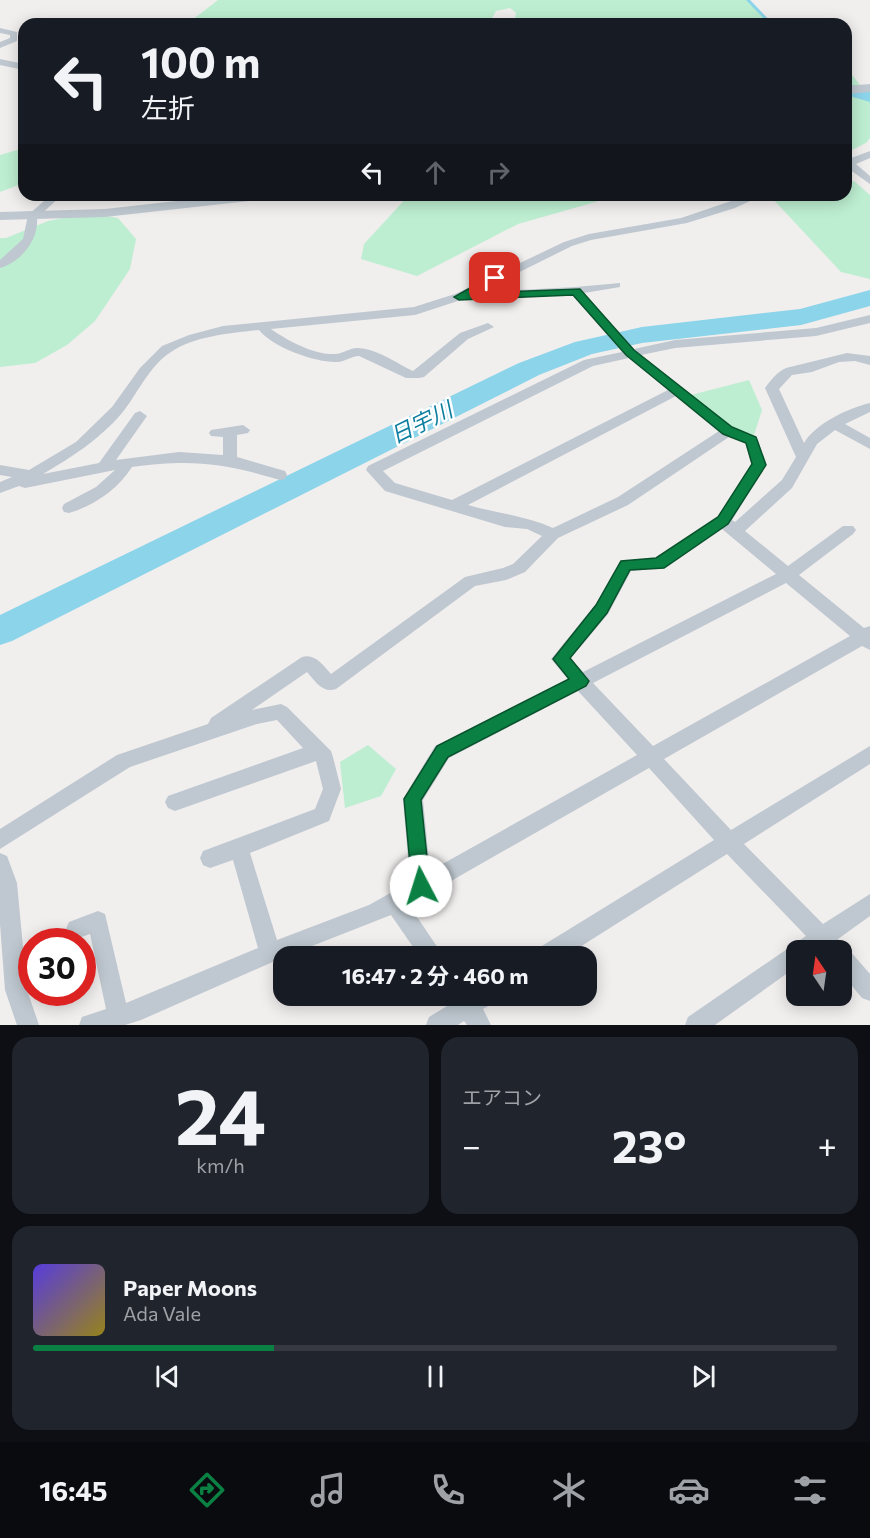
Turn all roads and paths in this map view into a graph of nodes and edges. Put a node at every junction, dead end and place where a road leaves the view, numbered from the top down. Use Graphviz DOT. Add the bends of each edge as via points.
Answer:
graph roads {
  1 [pos="0,30"];
  2 [pos="0,45"];
  3 [pos="0,62"];
  4 [pos="18,66"];
  5 [pos="870,88"];
  6 [pos="852,90"];
  7 [pos="870,154"];
  8 [pos="852,161"];
  9 [pos="852,167"];
  10 [pos="866,178"];
  11 [pos="50,201"];
  12 [pos="216,201"];
  13 [pos="743,201"];
  14 [pos="0,216"];
  15 [pos="32,217"];
  16 [pos="0,265"];
  17 [pos="616,285"];
  18 [pos="576,291"];
  19 [pos="459,297"];
  20 [pos="870,318"];
  21 [pos="262,326"];
  22 [pos="488,327"];
  23 [pos="630,353"];
  24 [pos="870,361"];
  25 [pos="676,391"];
  26 [pos="870,407"];
  27 [pos="140,416"];
  28 [pos="834,424"];
  29 [pos="728,430"];
  30 [pos="230,432"];
  31 [pos="870,444"];
  32 [pos="803,458"];
  33 [pos="230,461"];
  34 [pos="127,464"];
  35 [pos="103,468"];
  36 [pos="0,470"];
  37 [pos="31,475"];
  38 [pos="280,475"];
  39 [pos="1,488"];
  40 [pos="455,505"];
  41 [pos="69,508"];
  42 [pos="729,525"];
  43 [pos="848,530"];
  44 [pos="553,534"];
  45 [pos="789,574"];
  46 [pos="868,637"];
  47 [pos="581,681"];
  48 [pos="201,735"];
  49 [pos="318,751"];
  50 [pos="870,754"];
  51 [pos="651,756"];
  52 [pos="175,802"];
  53 [pos="0,840"];
  54 [pos="728,841"];
  55 [pos="239,848"];
  56 [pos="210,858"];
  57 [pos="0,863"];
  58 [pos="421,886"];
  59 [pos="395,903"];
  60 [pos="870,904"];
  61 [pos="79,928"];
  62 [pos="824,940"];
  63 [pos="832,940"];
  64 [pos="425,946"];
  65 [pos="562,946"];
  66 [pos="270,953"];
  67 [pos="786,963"];
  68 [pos="852,970"];
  69 [pos="870,990"];
  70 [pos="461,1006"];
  71 [pos="473,1006"];
  72 [pos="118,1016"];
  73 [pos="28,1025"];
  74 [pos="90,1025"];
  75 [pos="437,1025"];
  76 [pos="480,1025"];
  77 [pos="696,1025"];
  1 -- 2 [label="street" via="14,33 14,39"];
  3 -- 4 [label="street"];
  5 -- 6 [label="street"];
  7 -- 8 [label="street"];
  9 -- 10 [label="street"];
  11 -- 15 [label="street"];
  12 -- 15 [label="street"];
  13 -- 19 [label="street" via="683,221 567,244"];
  14 -- 15 [label="street"];
  15 -- 16 [label="street" via="34,229 26,246"];
  17 -- 18 [label="street"];
  18 -- 19 [label="street"];
  18 -- 23 [label="street"];
  19 -- 21 [label="street" via="415,311"];
  20 -- 23 [label="street" via="816,332 717,339"];
  21 -- 22 [label="street" via="276,338 313,354 334,358 361,352 411,375 419,374 464,336"];
  21 -- 37 [label="street" via="203,335 166,349 117,410 81,445"];
  23 -- 25 [label="street"];
  23 -- 40 [label="street" via="589,363 373,471 390,487"];
  24 -- 32 [label="street" via="853,357 826,361 787,372 772,388"];
  25 -- 29 [label="street"];
  25 -- 40 [label="street"];
  26 -- 28 [label="street"];
  27 -- 35 [label="street"];
  28 -- 31 [label="street"];
  28 -- 32 [label="street" via="813,441"];
  29 -- 42 [label="street" via="751,440 759,465"];
  29 -- 44 [label="street" via="623,501"];
  30 -- 33 [label="street"];
  32 -- 42 [label="street" via="787,484"];
  33 -- 34 [label="street" via="190,457"];
  33 -- 38 [label="street"];
  34 -- 35 [label="street"];
  34 -- 41 [label="street" via="98,494"];
  35 -- 39 [label="street"];
  36 -- 37 [label="street"];
  37 -- 39 [label="street"];
  40 -- 44 [label="street"];
  42 -- 45 [label="street"];
  42 -- 47 [label="street" via="659,564 626,565 602,609 560,659"];
  43 -- 45 [label="street"];
  44 -- 48 [label="street" via="519,568 471,581 330,684 308,662"];
  45 -- 46 [label="street"];
  45 -- 47 [label="street"];
  46 -- 51 [label="street"];
  47 -- 51 [label="street"];
  47 -- 58 [label="street" via="442,752 413,799"];
  48 -- 49 [label="street" via="280,712"];
  48 -- 53 [label="street" via="124,761"];
  49 -- 52 [label="street" via="213,781"];
  49 -- 55 [label="street" via="324,758 332,789 322,815"];
  50 -- 54 [label="street"];
  51 -- 54 [label="street"];
  51 -- 58 [label="street"];
  54 -- 62 [label="street"];
  54 -- 65 [label="street"];
  55 -- 56 [label="street"];
  55 -- 66 [label="street"];
  57 -- 73 [label="street" via="8,883 16,990"];
  58 -- 59 [label="street"];
  59 -- 64 [label="street"];
  59 -- 66 [label="street"];
  60 -- 63 [label="street"];
  61 -- 72 [label="street" via="98,921"];
  66 -- 72 [label="street" via="141,1010"];
  67 -- 77 [label="street"];
  68 -- 69 [label="street"];
  70 -- 75 [label="street"];
  71 -- 76 [label="street"];
  72 -- 74 [label="street"];
}
